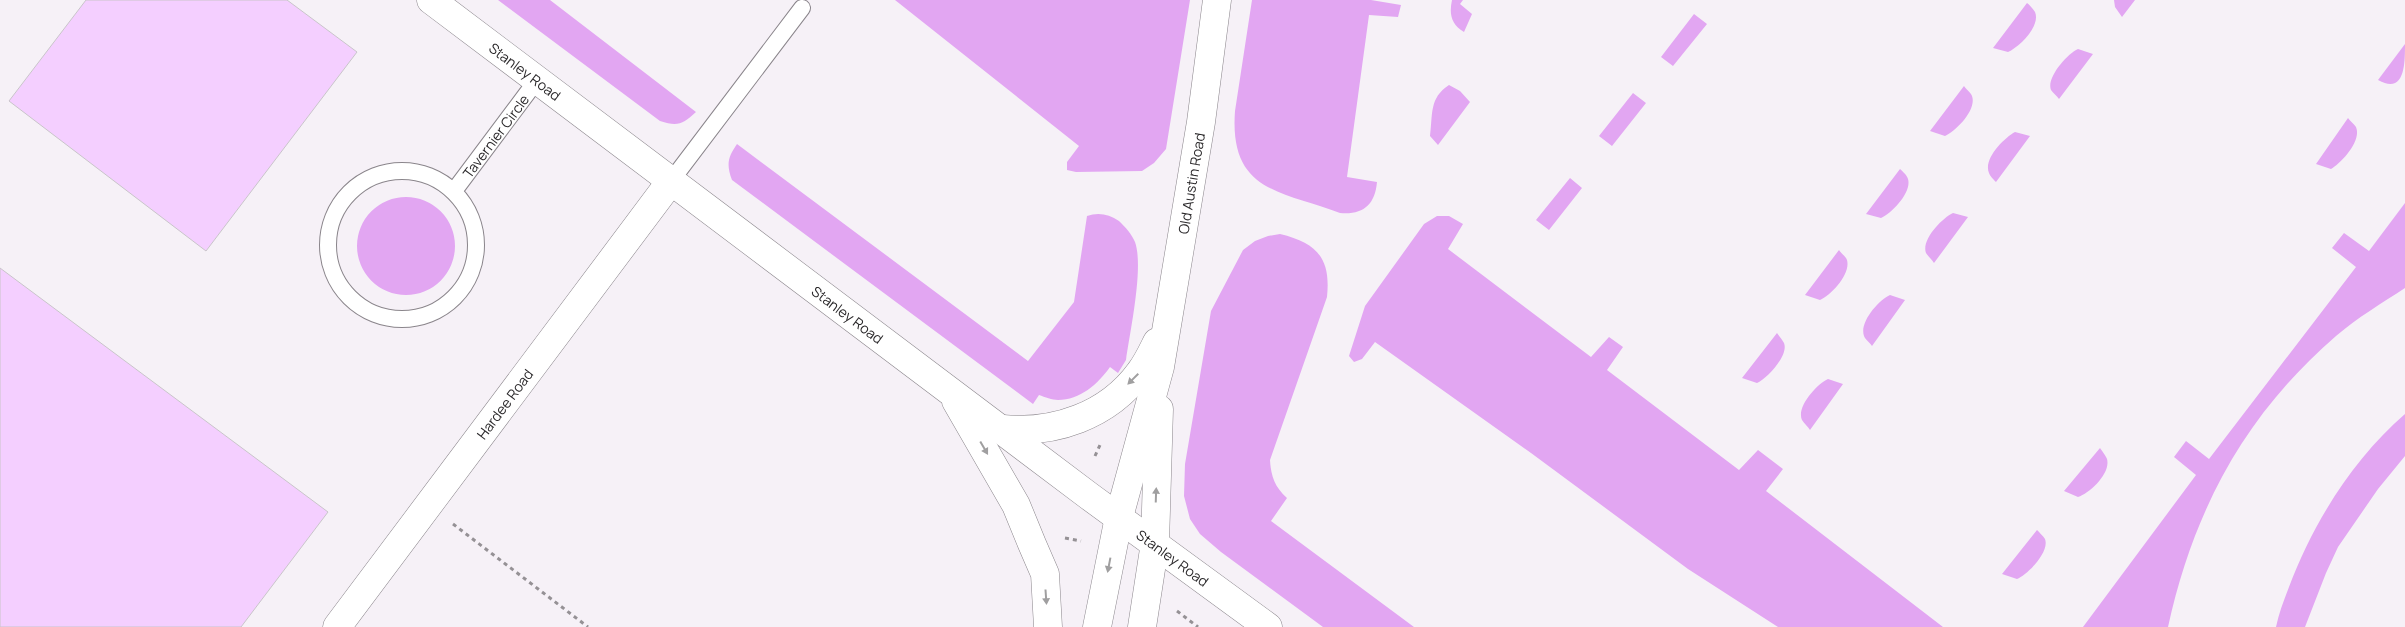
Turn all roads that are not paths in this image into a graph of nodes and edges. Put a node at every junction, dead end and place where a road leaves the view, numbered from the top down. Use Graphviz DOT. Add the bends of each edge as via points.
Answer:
graph roads {
  1 [pos="431,0"];
  2 [pos="1217,0"];
  3 [pos="802,8"];
  4 [pos="537,80"];
  5 [pos="671,181"];
  6 [pos="454,192"];
  7 [pos="1167,323"];
  8 [pos="1160,367"];
  9 [pos="950,391"];
  10 [pos="1002,429"];
  11 [pos="1119,517"];
  12 [pos="1154,543"];
  13 [pos="337,627"];
  14 [pos="1048,627"];
  15 [pos="1097,627"];
  16 [pos="1142,627"];
  17 [pos="1268,627"];
  1 -- 4 [label="street, Stanley Road"];
  2 -- 7 [label="street, Old Austin Road" via="1201,122"];
  3 -- 5 [label="lane"];
  4 -- 5 [label="street, Stanley Road"];
  4 -- 6 [label="lane, Tavernier Circle"];
  5 -- 9 [label="street, Stanley Road"];
  5 -- 13 [label="street, Hardee Road"];
  6 -- 6 [label="lane, Tavernier Circle" via="433,177 408,170 383,173 353,190 341,203 330,226 328,252 334,277 349,298 368,312 390,319 414,319 436,312 455,298 469,279 476,256 476,233 468,211"];
  7 -- 8 [label="street, Old Austin Road"];
  7 -- 10 [label="street, one-way" via="1140,372 1106,407 1056,427 1023,431"];
  8 -- 11 [label="street, Old Austin Road"];
  12 -- 8 [label="street, Old Austin Road, one-way"];
  9 -- 10 [label="street, Stanley Road"];
  9 -- 14 [label="street, one-way" via="1016,505 1045,574"];
  10 -- 11 [label="street, Stanley Road"];
  11 -- 12 [label="street, Stanley Road"];
  11 -- 15 [label="street, Old Austin Road, one-way"];
  12 -- 16 [label="street, Old Austin Road"];
  12 -- 17 [label="street, Stanley Road"];
}
